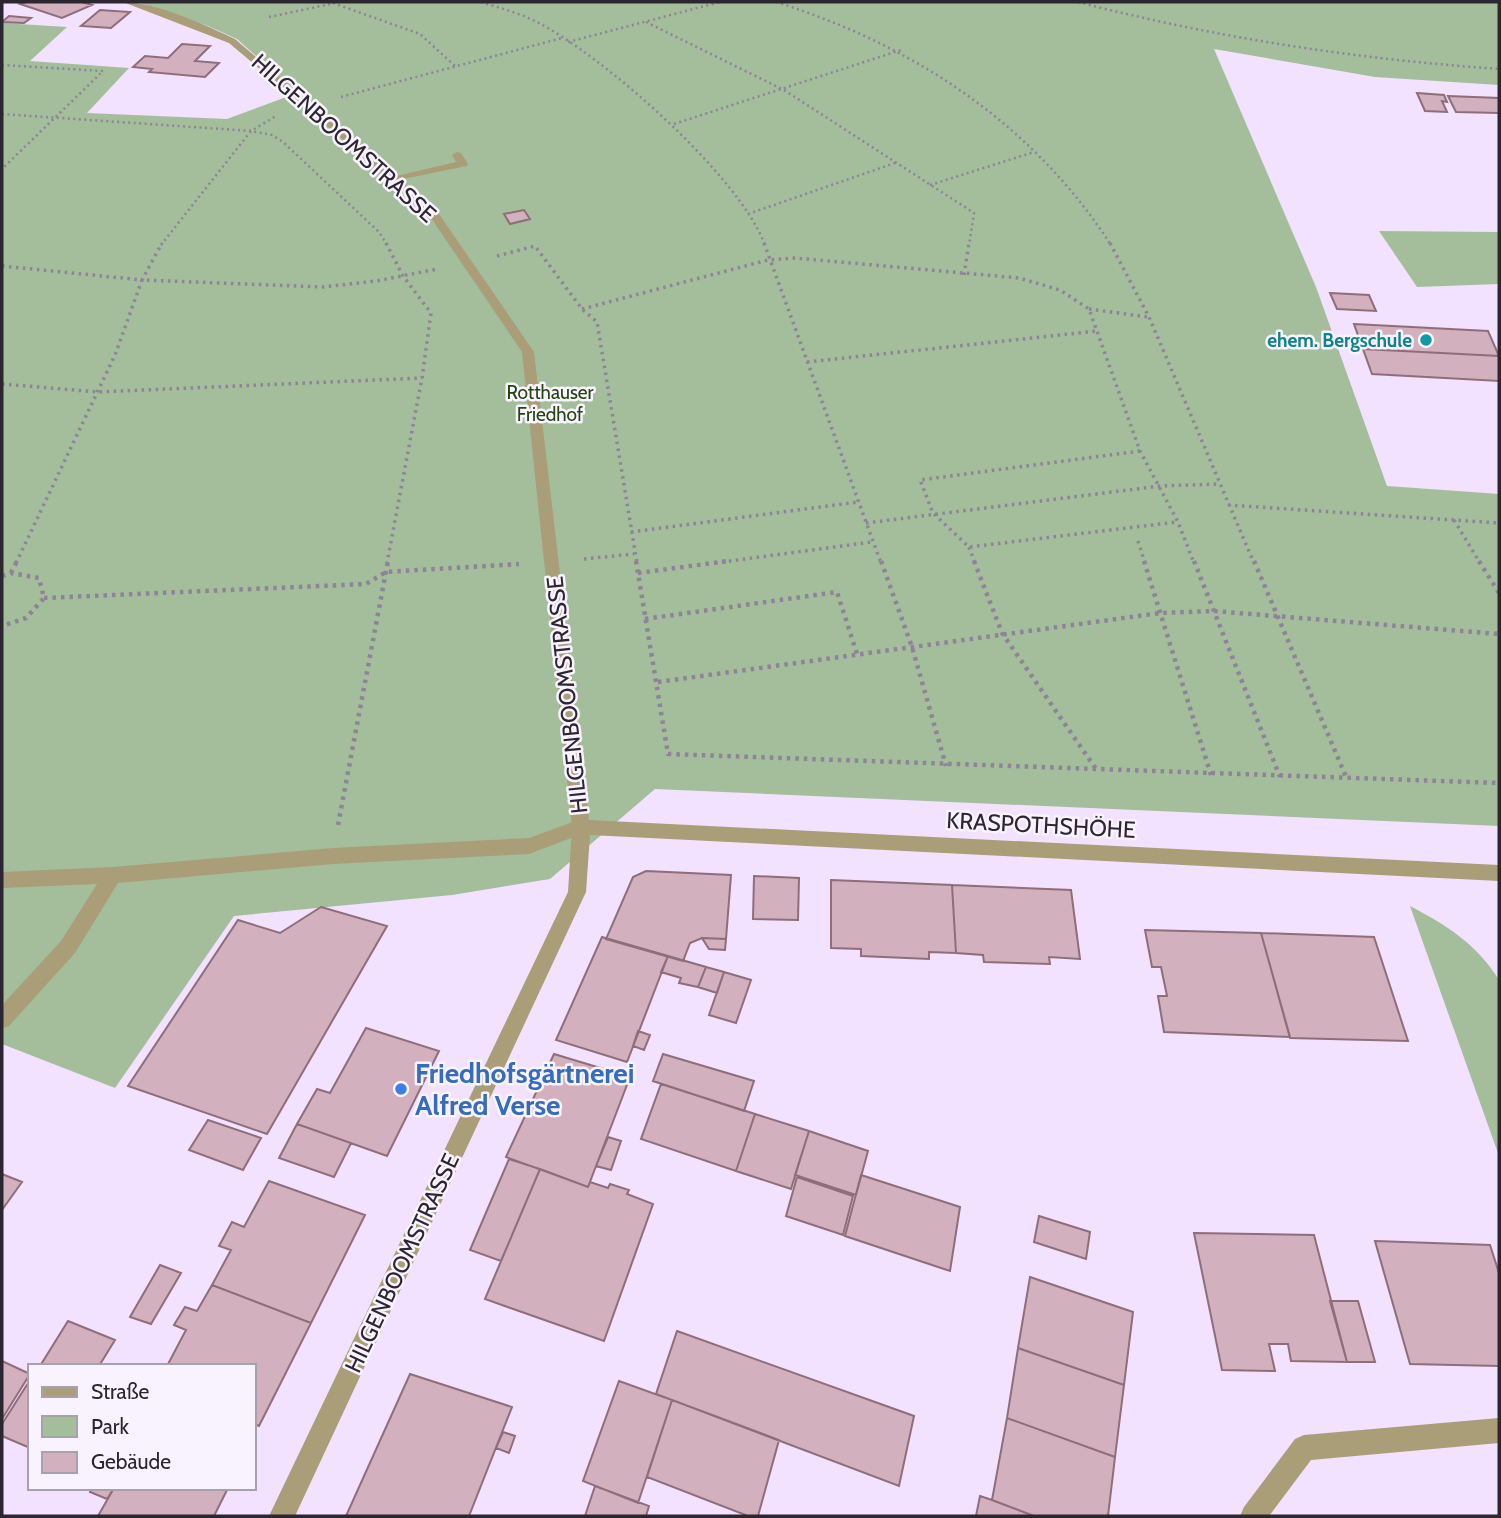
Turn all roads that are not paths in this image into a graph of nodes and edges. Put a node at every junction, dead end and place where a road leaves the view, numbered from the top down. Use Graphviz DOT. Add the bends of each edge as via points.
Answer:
graph roads {
  1 [pos="128,2"];
  2 [pos="457,155"];
  3 [pos="393,178"];
  4 [pos="581,827"];
  5 [pos="1499,873"];
  6 [pos="113,875"];
  7 [pos="2,880"];
  8 [pos="2,1019"];
  9 [pos="1499,1430"];
  10 [pos="282,1516"];
  11 [pos="1253,1516"];
  1 -- 3 [label="street, HILGENBOOMSTRASSE" via="232,41"];
  2 -- 3 [label="street" via="463,164"];
  3 -- 4 [label="street, HILGENBOOMSTRASSE" via="433,213 528,352"];
  4 -- 5 [label="street, KRASPOTHSHÖHE"];
  4 -- 6 [label="street" via="529,846 332,856"];
  4 -- 10 [label="street, HILGENBOOMSTRASSE" via="578,892"];
  6 -- 7 [label="street"];
  6 -- 8 [label="street" via="68,947"];
  9 -- 11 [label="street" via="1304,1448"];
}
